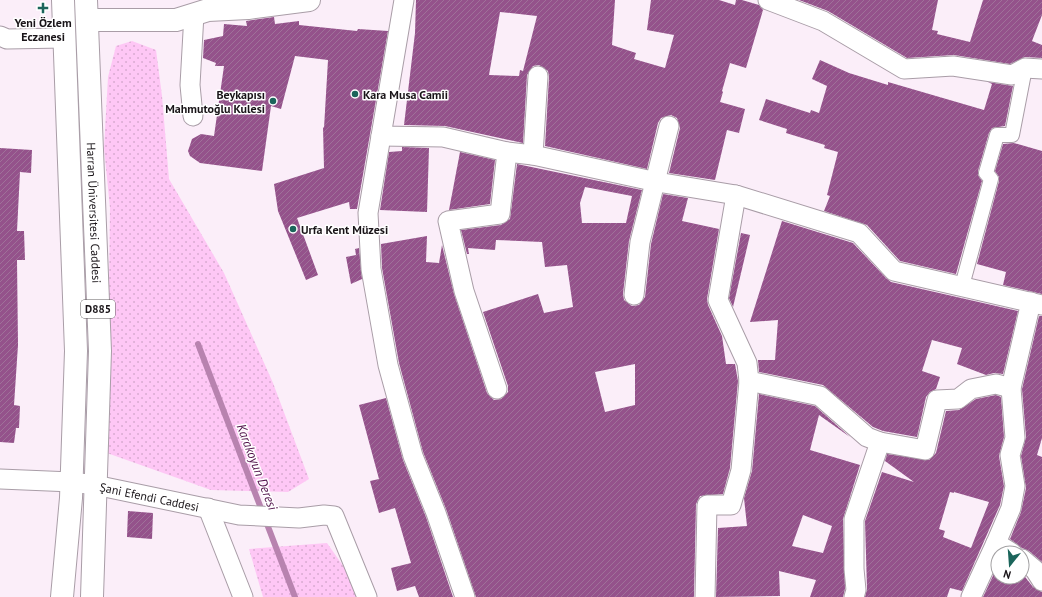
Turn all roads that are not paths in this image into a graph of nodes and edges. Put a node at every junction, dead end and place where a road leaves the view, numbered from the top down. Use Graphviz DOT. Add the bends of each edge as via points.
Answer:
graph roads {
  1 [pos="63,0"];
  2 [pos="309,0"];
  3 [pos="404,0"];
  4 [pos="768,0"];
  5 [pos="790,3"];
  6 [pos="87,10"];
  7 [pos="194,14"];
  8 [pos="0,36"];
  9 [pos="64,38"];
  10 [pos="1034,68"];
  11 [pos="538,76"];
  12 [pos="194,116"];
  13 [pos="669,126"];
  14 [pos="381,136"];
  15 [pos="507,152"];
  16 [pos="533,155"];
  17 [pos="656,182"];
  18 [pos="736,195"];
  19 [pos="962,286"];
  20 [pos="634,295"];
  21 [pos="1036,304"];
  22 [pos="749,380"];
  23 [pos="1011,388"];
  24 [pos="498,389"];
  25 [pos="880,442"];
  26 [pos="0,480"];
  27 [pos="72,482"];
  28 [pos="95,485"];
  29 [pos="208,508"];
  30 [pos="1005,545"];
  31 [pos="1030,566"];
  32 [pos="990,569"];
  33 [pos="1042,581"];
  34 [pos="62,597"];
  35 [pos="92,597"];
  36 [pos="243,597"];
  37 [pos="367,597"];
  38 [pos="464,597"];
  39 [pos="705,597"];
  40 [pos="854,597"];
  41 [pos="971,597"];
  1 -- 9 [label="main road, D885"];
  2 -- 7 [label="main road" via="208,10"];
  3 -- 14 [label="street"];
  4 -- 5 [label="street"];
  5 -- 10 [label="street" via="904,70 952,66 1012,75"];
  6 -- 7 [label="main road" via="176,20"];
  6 -- 28 [label="main road, Harran Üniversitesi Caddesi / D885" via="100,351"];
  7 -- 12 [label="street" via="190,85"];
  8 -- 9 [label="street" via="7,39"];
  9 -- 27 [label="main road, Harran Üniversitesi Caddesi / D885" via="76,351"];
  10 -- 19 [label="street" via="1012,134 997,135 986,174 991,178"];
  11 -- 16 [label="street"];
  13 -- 17 [label="street"];
  14 -- 15 [label="street" via="443,137"];
  14 -- 38 [label="street" via="368,213 371,269 388,364 413,456 436,513"];
  15 -- 16 [label="street"];
  15 -- 24 [label="street" via="500,214 448,221 464,291"];
  16 -- 17 [label="street"];
  17 -- 18 [label="street"];
  17 -- 20 [label="street" via="640,242"];
  18 -- 19 [label="street" via="859,233 894,271"];
  18 -- 22 [label="street" via="718,300 747,363"];
  19 -- 21 [label="street"];
  21 -- 23 [label="street"];
  22 -- 25 [label="street" via="820,396 867,437"];
  22 -- 39 [label="street" via="741,470 731,505 707,505"];
  23 -- 25 [label="street" via="996,384 971,389 958,399 937,400 925,450"];
  23 -- 30 [label="street" via="1015,438 1010,454 1015,486"];
  25 -- 40 [label="street" via="854,519"];
  26 -- 27 [label="street, Şani Efendi Caddesi"];
  27 -- 28 [label="street, Şani Efendi Caddesi"];
  27 -- 34 [label="main road, Harran Üniversitesi Caddesi / D885"];
  28 -- 29 [label="street, Şani Efendi Caddesi"];
  28 -- 35 [label="main road, Harran Üniversitesi Caddesi / D885"];
  29 -- 36 [label="street"];
  29 -- 37 [label="street, Şani Efendi Caddesi" via="239,515 299,518 324,514 334,516"];
  31 -- 33 [label="street"];
  32 -- 41 [label="street"];
}
